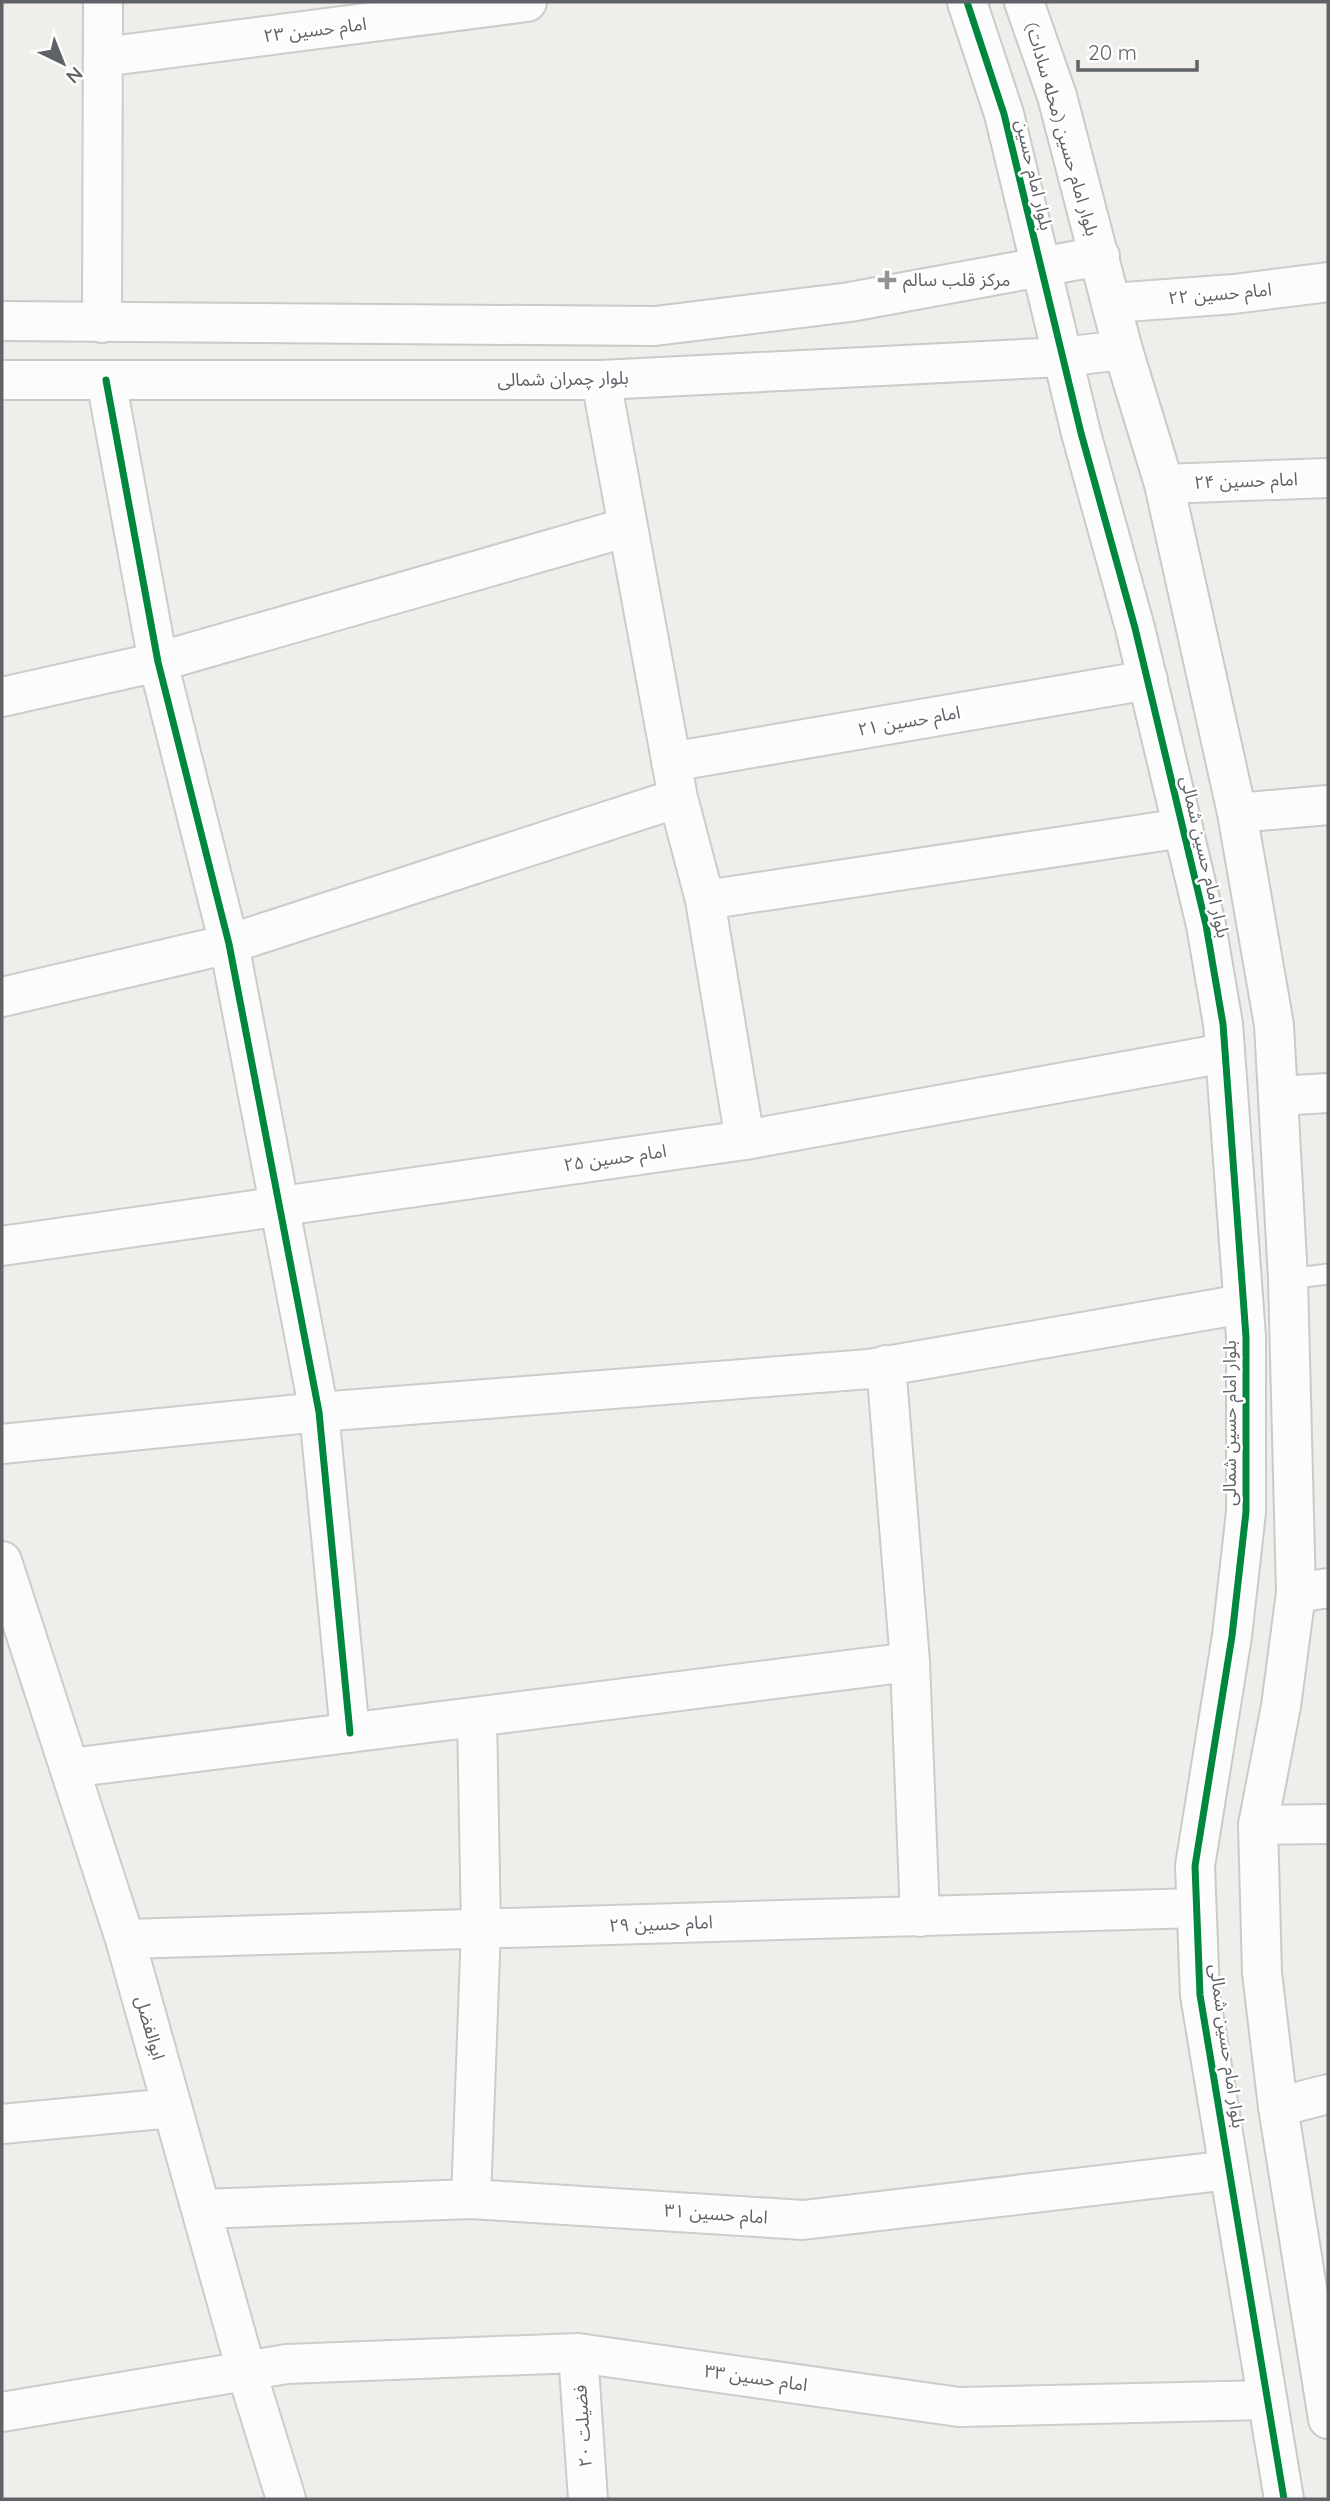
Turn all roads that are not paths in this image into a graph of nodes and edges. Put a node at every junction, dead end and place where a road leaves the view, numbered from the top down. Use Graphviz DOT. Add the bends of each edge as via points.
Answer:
graph roads {
  1 [pos="103,2"];
  2 [pos="527,2"];
  3 [pos="967,2"];
  4 [pos="1024,2"];
  5 [pos="103,57"];
  6 [pos="1100,256"];
  7 [pos="1039,267"];
  8 [pos="1328,282"];
  9 [pos="1112,303"];
  10 [pos="2,321"];
  11 [pos="102,323"];
  12 [pos="1123,350"];
  13 [pos="1062,357"];
  14 [pos="2,380"];
  15 [pos="106,380"];
  16 [pos="601,380"];
  17 [pos="1328,478"];
  18 [pos="1164,484"];
  19 [pos="628,527"];
  20 [pos="158,662"];
  21 [pos="1148,680"];
  22 [pos="2,697"];
  23 [pos="674,780"];
  24 [pos="1328,805"];
  25 [pos="1237,813"];
  26 [pos="1183,828"];
  27 [pos="705,900"];
  28 [pos="229,944"];
  29 [pos="2,997"];
  30 [pos="1225,1053"];
  31 [pos="1328,1093"];
  32 [pos="1278,1096"];
  33 [pos="745,1140"];
  34 [pos="279,1206"];
  35 [pos="2,1246"];
  36 [pos="1328,1274"];
  37 [pos="1288,1279"];
  38 [pos="1243,1304"];
  39 [pos="886,1366"];
  40 [pos="319,1412"];
  41 [pos="2,1444"];
  42 [pos="2,1561"];
  43 [pos="1312,1591"];
  44 [pos="910,1662"];
  45 [pos="477,1717"];
  46 [pos="350,1733"];
  47 [pos="70,1768"];
  48 [pos="1328,1824"];
  49 [pos="1258,1825"];
  50 [pos="1196,1908"];
  51 [pos="920,1917"];
  52 [pos="481,1929"];
  53 [pos="125,1939"];
  54 [pos="1328,2094"];
  55 [pos="1278,2107"];
  56 [pos="172,2108"];
  57 [pos="2,2124"];
  58 [pos="1229,2170"];
  59 [pos="471,2199"];
  60 [pos="201,2209"];
  61 [pos="1309,2303"];
  62 [pos="1251,2305"];
  63 [pos="578,2353"];
  64 [pos="246,2370"];
  65 [pos="1267,2400"];
  66 [pos="1328,2409"];
  67 [pos="2,2412"];
  68 [pos="286,2499"];
  69 [pos="588,2499"];
  70 [pos="1284,2499"];
  1 -- 5 [label="street"];
  2 -- 5 [label="street, امام حسین ۲۳"];
  3 -- 7 [label="street, بلوار امام حسین" via="1004,114"];
  4 -- 6 [label="street, بلوار امام حسین (محله سادات)" via="1057,96"];
  5 -- 11 [label="street"];
  6 -- 7 [label="street"];
  6 -- 9 [label="street, بلوار امام حسین شمالی"];
  7 -- 11 [label="street" via="850,302 655,326"];
  7 -- 13 [label="street, بلوار امام حسین"];
  8 -- 9 [label="street, امام حسین ۲۲"];
  9 -- 12 [label="street, بلوار امام حسین شمالی"];
  10 -- 11 [label="street"];
  12 -- 13 [label="street, بلوار چمران شمالی"];
  12 -- 18 [label="street, بلوار امام حسین شمالی"];
  13 -- 16 [label="street, بلوار چمران شمالی"];
  13 -- 21 [label="street, بلوار امام حسین شمالی"];
  14 -- 15 [label="street, بلوار چمران شمالی"];
  15 -- 16 [label="street, بلوار چمران شمالی"];
  15 -- 20 [label="street"];
  16 -- 19 [label="street"];
  17 -- 18 [label="street, امام حسین ۲۴"];
  18 -- 25 [label="street, بلوار امام حسین شمالی"];
  19 -- 20 [label="street"];
  19 -- 23 [label="street"];
  20 -- 22 [label="street"];
  20 -- 28 [label="street"];
  21 -- 23 [label="street, امام حسین ۲۱"];
  21 -- 26 [label="street, بلوار امام حسین شمالی"];
  23 -- 27 [label="street"];
  23 -- 28 [label="street, امام حسین ۲۱"];
  24 -- 25 [label="street"];
  25 -- 32 [label="street, بلوار امام حسین شمالی" via="1273,1025"];
  26 -- 27 [label="street"];
  26 -- 30 [label="street, بلوار امام حسین شمالی" via="1206,925"];
  27 -- 33 [label="street"];
  28 -- 29 [label="street, امام حسین ۲۱"];
  28 -- 34 [label="street"];
  30 -- 33 [label="street, امام حسین ۲۵"];
  30 -- 38 [label="street, بلوار امام حسین شمالی"];
  31 -- 32 [label="street"];
  32 -- 37 [label="street, بلوار امام حسین شمالی"];
  33 -- 34 [label="street, امام حسین ۲۵"];
  34 -- 35 [label="street, امام حسین ۲۵"];
  34 -- 40 [label="street"];
  36 -- 37 [label="lane"];
  37 -- 43 [label="street, بلوار امام حسین شمالی"];
  38 -- 39 [label="street"];
  38 -- 50 [label="street, بلوار امام حسین شمالی" via="1246,1511 1232,1636 1195,1866"];
  39 -- 40 [label="street"];
  39 -- 44 [label="street"];
  40 -- 41 [label="street"];
  40 -- 46 [label="street"];
  42 -- 47 [label="street, ابوالفضل"];
  43 -- 49 [label="street, بلوار امام حسین شمالی" via="1281,1706"];
  44 -- 45 [label="street"];
  44 -- 51 [label="street"];
  45 -- 46 [label="street"];
  45 -- 52 [label="street"];
  46 -- 47 [label="street"];
  47 -- 53 [label="street, ابوالفضل"];
  48 -- 49 [label="street"];
  49 -- 55 [label="street, بلوار امام حسین شمالی" via="1262,1973"];
  50 -- 51 [label="street, امام حسین ۲۹"];
  50 -- 58 [label="street, بلوار امام حسین شمالی" via="1200,1995"];
  51 -- 52 [label="street, امام حسین ۲۹"];
  52 -- 53 [label="street, امام حسین ۲۹"];
  52 -- 59 [label="street"];
  53 -- 56 [label="street, ابوالفضل"];
  54 -- 55 [label="street"];
  55 -- 61 [label="street, بلوار امام حسین شمالی"];
  56 -- 57 [label="street"];
  56 -- 60 [label="street, ابوالفضل"];
  58 -- 59 [label="street, امام حسین ۳۱" via="803,2220"];
  58 -- 62 [label="street, بلوار امام حسین شمالی"];
  59 -- 60 [label="street, امام حسین ۳۱"];
  60 -- 64 [label="street, ابوالفضل"];
  61 -- 62 [label="street"];
  61 -- 66 [label="street, بلوار امام حسین شمالی"];
  62 -- 65 [label="street, بلوار امام حسین شمالی"];
  63 -- 64 [label="street, امام حسین ۳۳" via="287,2364"];
  63 -- 65 [label="street, امام حسین ۳۳" via="959,2407"];
  63 -- 69 [label="street, فضیلت ۲۰"];
  64 -- 67 [label="street, امام حسین ۳۳"];
  64 -- 68 [label="street, ابوالفضل"];
  65 -- 70 [label="street, بلوار امام حسین شمالی"];
}
